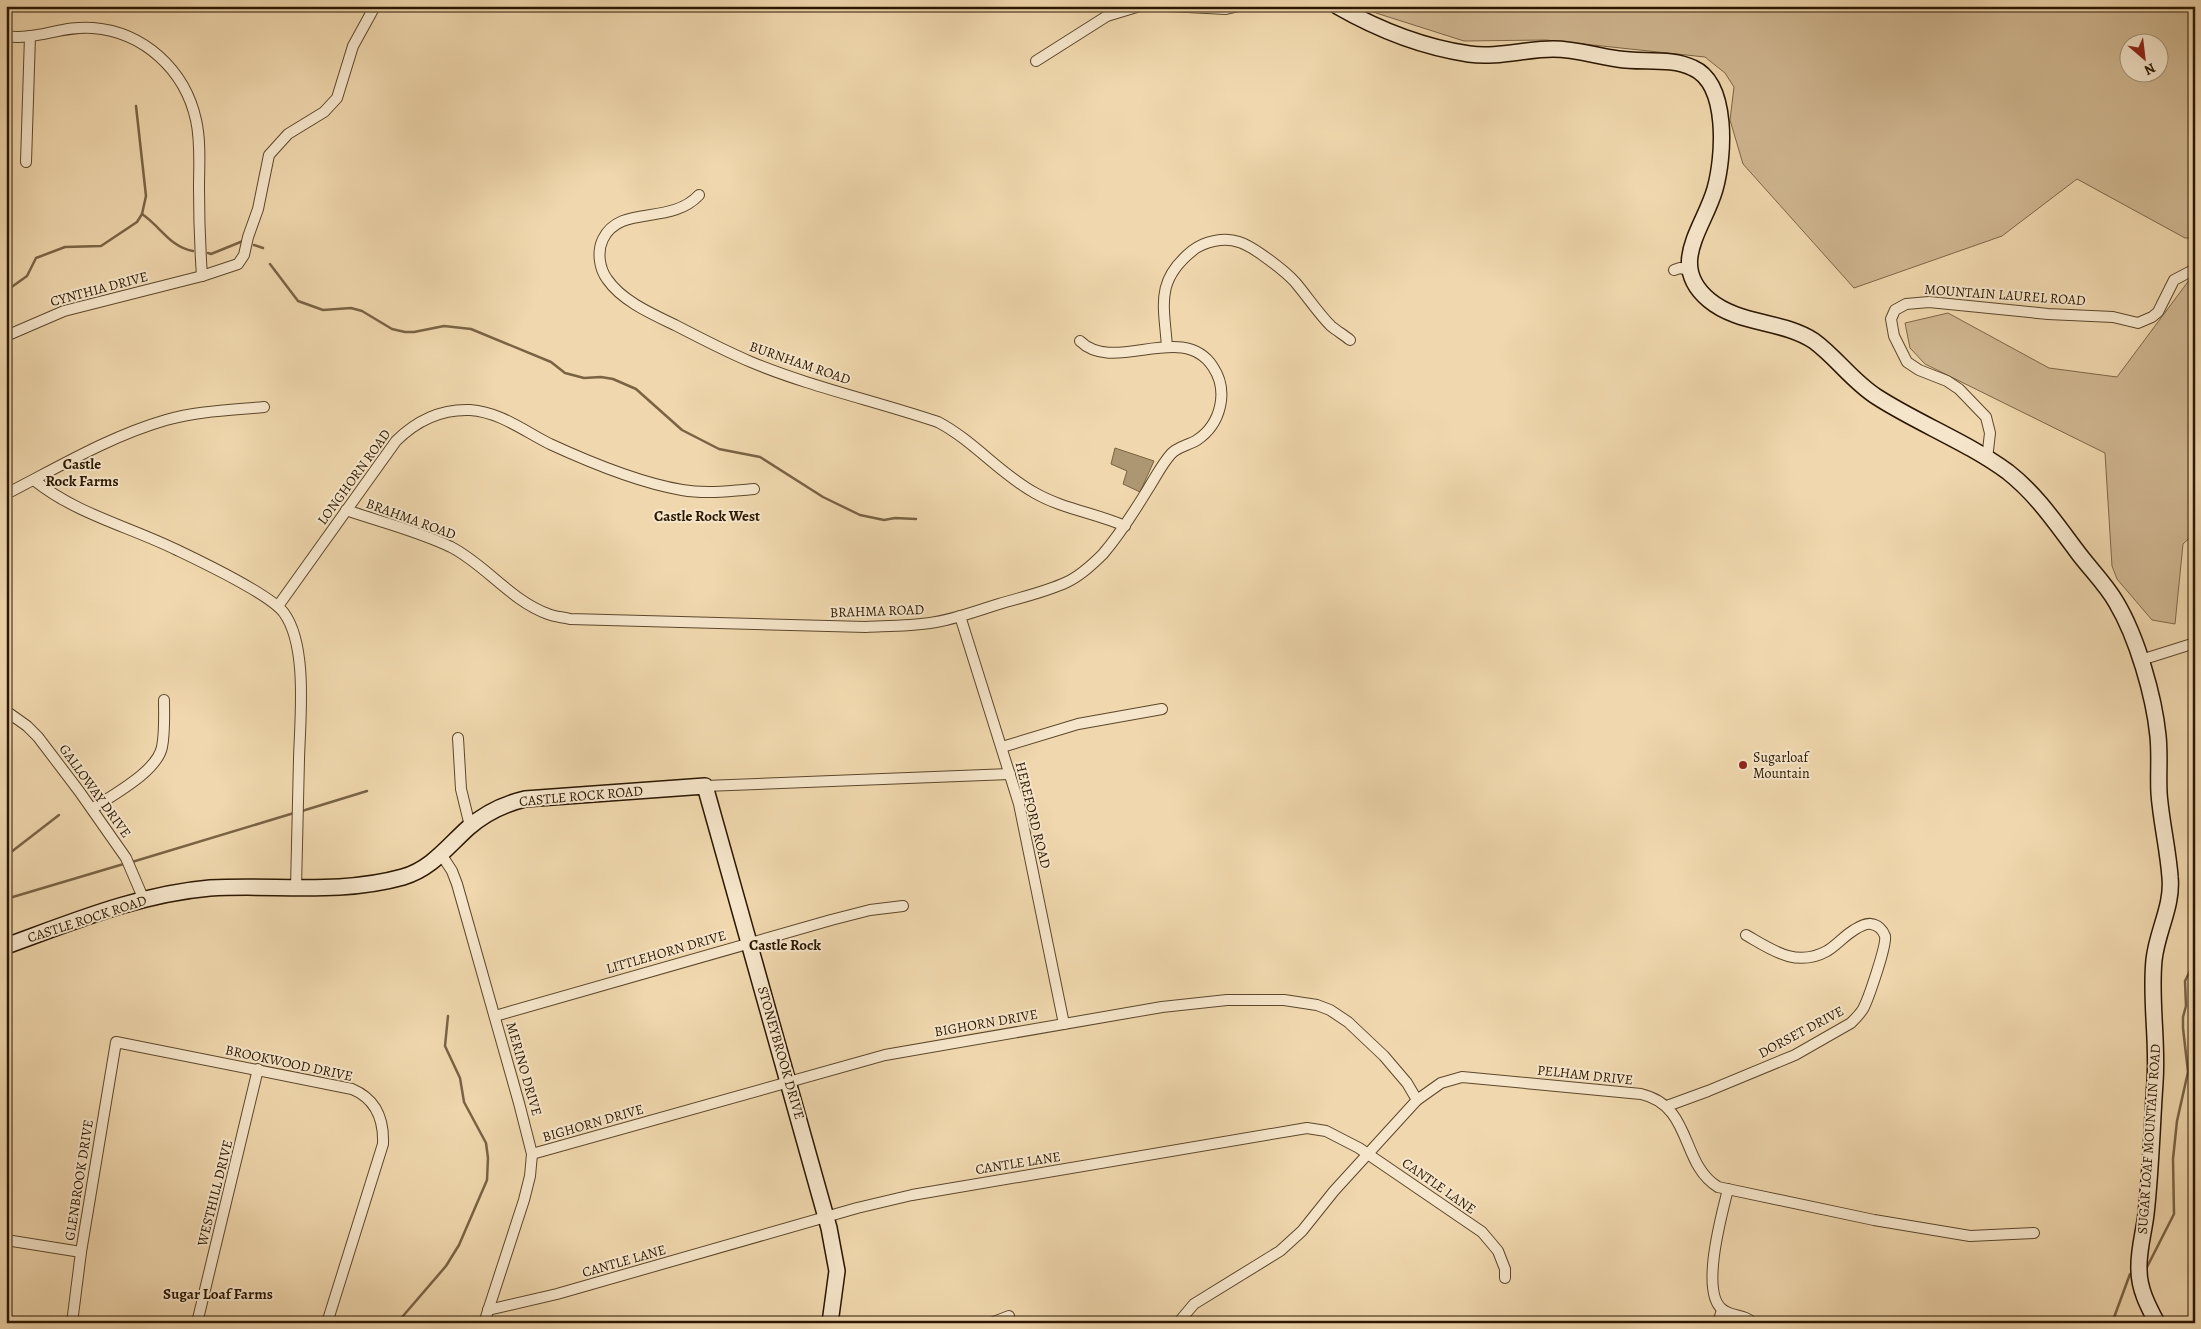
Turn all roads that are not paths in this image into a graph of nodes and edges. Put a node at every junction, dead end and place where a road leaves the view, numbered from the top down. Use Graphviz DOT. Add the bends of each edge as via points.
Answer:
graph roads {
  1 [pos="375,6"];
  2 [pos="1140,6"];
  3 [pos="1168,6"];
  4 [pos="1239,6"];
  5 [pos="1337,6"];
  6 [pos="6,36"];
  7 [pos="30,36"];
  8 [pos="1036,61"];
  9 [pos="26,162"];
  10 [pos="698,195"];
  11 [pos="2195,269"];
  12 [pos="1674,270"];
  13 [pos="1690,270"];
  14 [pos="202,276"];
  15 [pos="6,336"];
  16 [pos="1350,340"];
  17 [pos="1080,341"];
  18 [pos="1167,347"];
  19 [pos="264,407"];
  20 [pos="1987,458"];
  21 [pos="34,480"];
  22 [pos="754,489"];
  23 [pos="6,494"];
  24 [pos="346,510"];
  25 [pos="1125,526"];
  26 [pos="278,606"];
  27 [pos="960,616"];
  28 [pos="2195,643"];
  29 [pos="2141,660"];
  30 [pos="164,700"];
  31 [pos="1162,709"];
  32 [pos="6,711"];
  33 [pos="458,738"];
  34 [pos="1002,747"];
  35 [pos="1010,774"];
  36 [pos="705,786"];
  37 [pos="92,809"];
  38 [pos="470,826"];
  39 [pos="441,854"];
  40 [pos="296,888"];
  41 [pos="144,900"];
  42 [pos="903,906"];
  43 [pos="1746,935"];
  44 [pos="749,943"];
  45 [pos="6,946"];
  46 [pos="494,1016"];
  47 [pos="1064,1024"];
  48 [pos="116,1042"];
  49 [pos="258,1070"];
  50 [pos="789,1081"];
  51 [pos="1417,1100"];
  52 [pos="1667,1106"];
  53 [pos="532,1154"];
  54 [pos="1367,1154"];
  55 [pos="1728,1189"];
  56 [pos="826,1217"];
  57 [pos="2034,1233"];
  58 [pos="6,1240"];
  59 [pos="81,1252"];
  60 [pos="1505,1278"];
  61 [pos="488,1310"];
  62 [pos="1722,1310"];
  63 [pos="1009,1316"];
  64 [pos="72,1323"];
  65 [pos="197,1323"];
  66 [pos="327,1323"];
  67 [pos="484,1323"];
  68 [pos="830,1323"];
  69 [pos="992,1323"];
  70 [pos="1178,1323"];
  71 [pos="1718,1323"];
  72 [pos="1753,1323"];
  73 [pos="2157,1323"];
  1 -- 14 [label="street, CYNTHIA DRIVE" via="353,46 337,98 324,112 280,141 269,155 258,209 242,260 235,266"];
  2 -- 8 [label="street" via="1106,16"];
  3 -- 4 [label="street"];
  5 -- 13 [label="street" via="1390,32 1469,54 1562,49 1615,59 1685,65 1702,73 1718,98 1720,160 1714,193 1691,246"];
  6 -- 7 [label="street"];
  7 -- 9 [label="street"];
  7 -- 14 [label="street" via="75,28 110,30 154,51 175,73 191,103 199,137"];
  10 -- 25 [label="street, BURNHAM ROAD" via="677,211 623,221 608,231 600,246 600,264 614,288 652,314 751,362 938,422 961,435 1034,493"];
  11 -- 20 [label="street, MOUNTAIN LAUREL ROAD" via="2174,280 2158,312 2138,323 2113,317 1929,302 1906,304 1895,310 1891,319 1894,336 1907,362 1947,381 1986,417 1990,432"];
  12 -- 13 [label="street"];
  13 -- 20 [label="street, SUGAR LOAF MOUNTAIN ROAD" via="1700,291 1717,306 1804,336 1874,396"];
  14 -- 15 [label="street, CYNTHIA DRIVE" via="64,312"];
  16 -- 18 [label="street" via="1332,327 1293,280 1265,258 1240,242 1221,240 1197,247 1169,274 1163,295"];
  17 -- 18 [label="street, BRAHMA ROAD" via="1098,351"];
  18 -- 25 [label="street, BRAHMA ROAD" via="1191,349 1208,359 1220,384 1220,406 1207,432 1169,455"];
  19 -- 21 [label="street" via="168,419 146,426"];
  20 -- 29 [label="street, SUGAR LOAF MOUNTAIN ROAD" via="2038,500 2110,592"];
  21 -- 23 [label="street"];
  21 -- 26 [label="street" via="60,499 177,550"];
  22 -- 24 [label="street, LONGHORN ROAD" via="709,492 668,487 577,455 495,415 456,410 427,418 404,433"];
  24 -- 26 [label="street, LONGHORN ROAD"];
  24 -- 27 [label="street, BRAHMA ROAD" via="450,547 467,556 529,604 548,615 570,619 866,627 910,626"];
  25 -- 27 [label="street, BRAHMA ROAD" via="1098,559 1068,581"];
  26 -- 40 [label="street" via="290,623 300,679"];
  27 -- 34 [label="street, HEREFORD ROAD"];
  28 -- 29 [label="street"];
  29 -- 73 [label="street, SUGAR LOAF MOUNTAIN ROAD" via="2158,734 2159,792 2171,884 2168,910 2154,963 2157,1055 2147,1201 2139,1264 2144,1296"];
  30 -- 37 [label="street" via="162,745 153,765"];
  31 -- 34 [label="street" via="1078,724"];
  32 -- 37 [label="street, GALLOWAY DRIVE" via="38,738"];
  33 -- 38 [label="street" via="461,789"];
  34 -- 35 [label="street, HEREFORD ROAD"];
  35 -- 36 [label="street, CASTLE ROCK ROAD"];
  35 -- 47 [label="street, HEREFORD ROAD" via="1027,840"];
  36 -- 38 [label="street, CASTLE ROCK ROAD" via="525,799 498,808"];
  36 -- 44 [label="street, STONEYBROOK DRIVE"];
  37 -- 41 [label="street, GALLOWAY DRIVE" via="126,858"];
  38 -- 39 [label="street, CASTLE ROCK ROAD"];
  39 -- 40 [label="street, CASTLE ROCK ROAD" via="422,870 400,878 333,888"];
  39 -- 46 [label="street, MERINO DRIVE" via="457,884"];
  40 -- 41 [label="street, CASTLE ROCK ROAD" via="210,888"];
  41 -- 45 [label="street, CASTLE ROCK ROAD" via="64,924"];
  42 -- 44 [label="street, LITTLEHORN DRIVE" via="870,910"];
  43 -- 52 [label="street, DORSET DRIVE" via="1776,953 1797,959 1816,956 1867,924 1882,930 1885,940 1866,1003 1851,1023 1795,1055"];
  44 -- 46 [label="street, LITTLEHORN DRIVE"];
  44 -- 50 [label="street, STONEYBROOK DRIVE"];
  46 -- 53 [label="street, MERINO DRIVE"];
  47 -- 50 [label="street, BIGHORN DRIVE" via="885,1055"];
  47 -- 51 [label="street, BIGHORN DRIVE" via="1162,1007 1227,1000 1284,1000 1316,1005 1342,1017 1384,1056"];
  48 -- 49 [label="street, BROOKWOOD DRIVE"];
  48 -- 59 [label="street, GLENBROOK DRIVE"];
  49 -- 65 [label="street, WESTHILL DRIVE"];
  49 -- 66 [label="street, BROOKWOOD DRIVE" via="352,1089 374,1104 382,1122 383,1144"];
  50 -- 53 [label="street, BIGHORN DRIVE"];
  50 -- 56 [label="street, STONEYBROOK DRIVE"];
  51 -- 52 [label="street, PELHAM DRIVE" via="1441,1083 1462,1077 1641,1094"];
  51 -- 54 [label="street, PELHAM DRIVE"];
  52 -- 55 [label="street, PELHAM DRIVE" via="1677,1118 1705,1176"];
  53 -- 61 [label="street, MERINO DRIVE" via="526,1192"];
  54 -- 56 [label="street, CANTLE LANE" via="1326,1130 1307,1128 912,1195"];
  54 -- 60 [label="street, CANTLE LANE" via="1482,1232 1498,1251 1506,1268"];
  54 -- 70 [label="street, PELHAM DRIVE" via="1293,1240 1194,1304"];
  55 -- 57 [label="street, PELHAM DRIVE" via="1874,1220 1970,1236"];
  55 -- 62 [label="street" via="1712,1269 1715,1299"];
  56 -- 61 [label="street, CANTLE LANE" via="557,1294"];
  56 -- 68 [label="street, STONEYBROOK DRIVE" via="837,1271"];
  58 -- 59 [label="street"];
  59 -- 64 [label="street, GLENBROOK DRIVE"];
  61 -- 67 [label="street, MERINO DRIVE"];
  62 -- 71 [label="street"];
  62 -- 72 [label="street"];
  63 -- 69 [label="street"];
}
